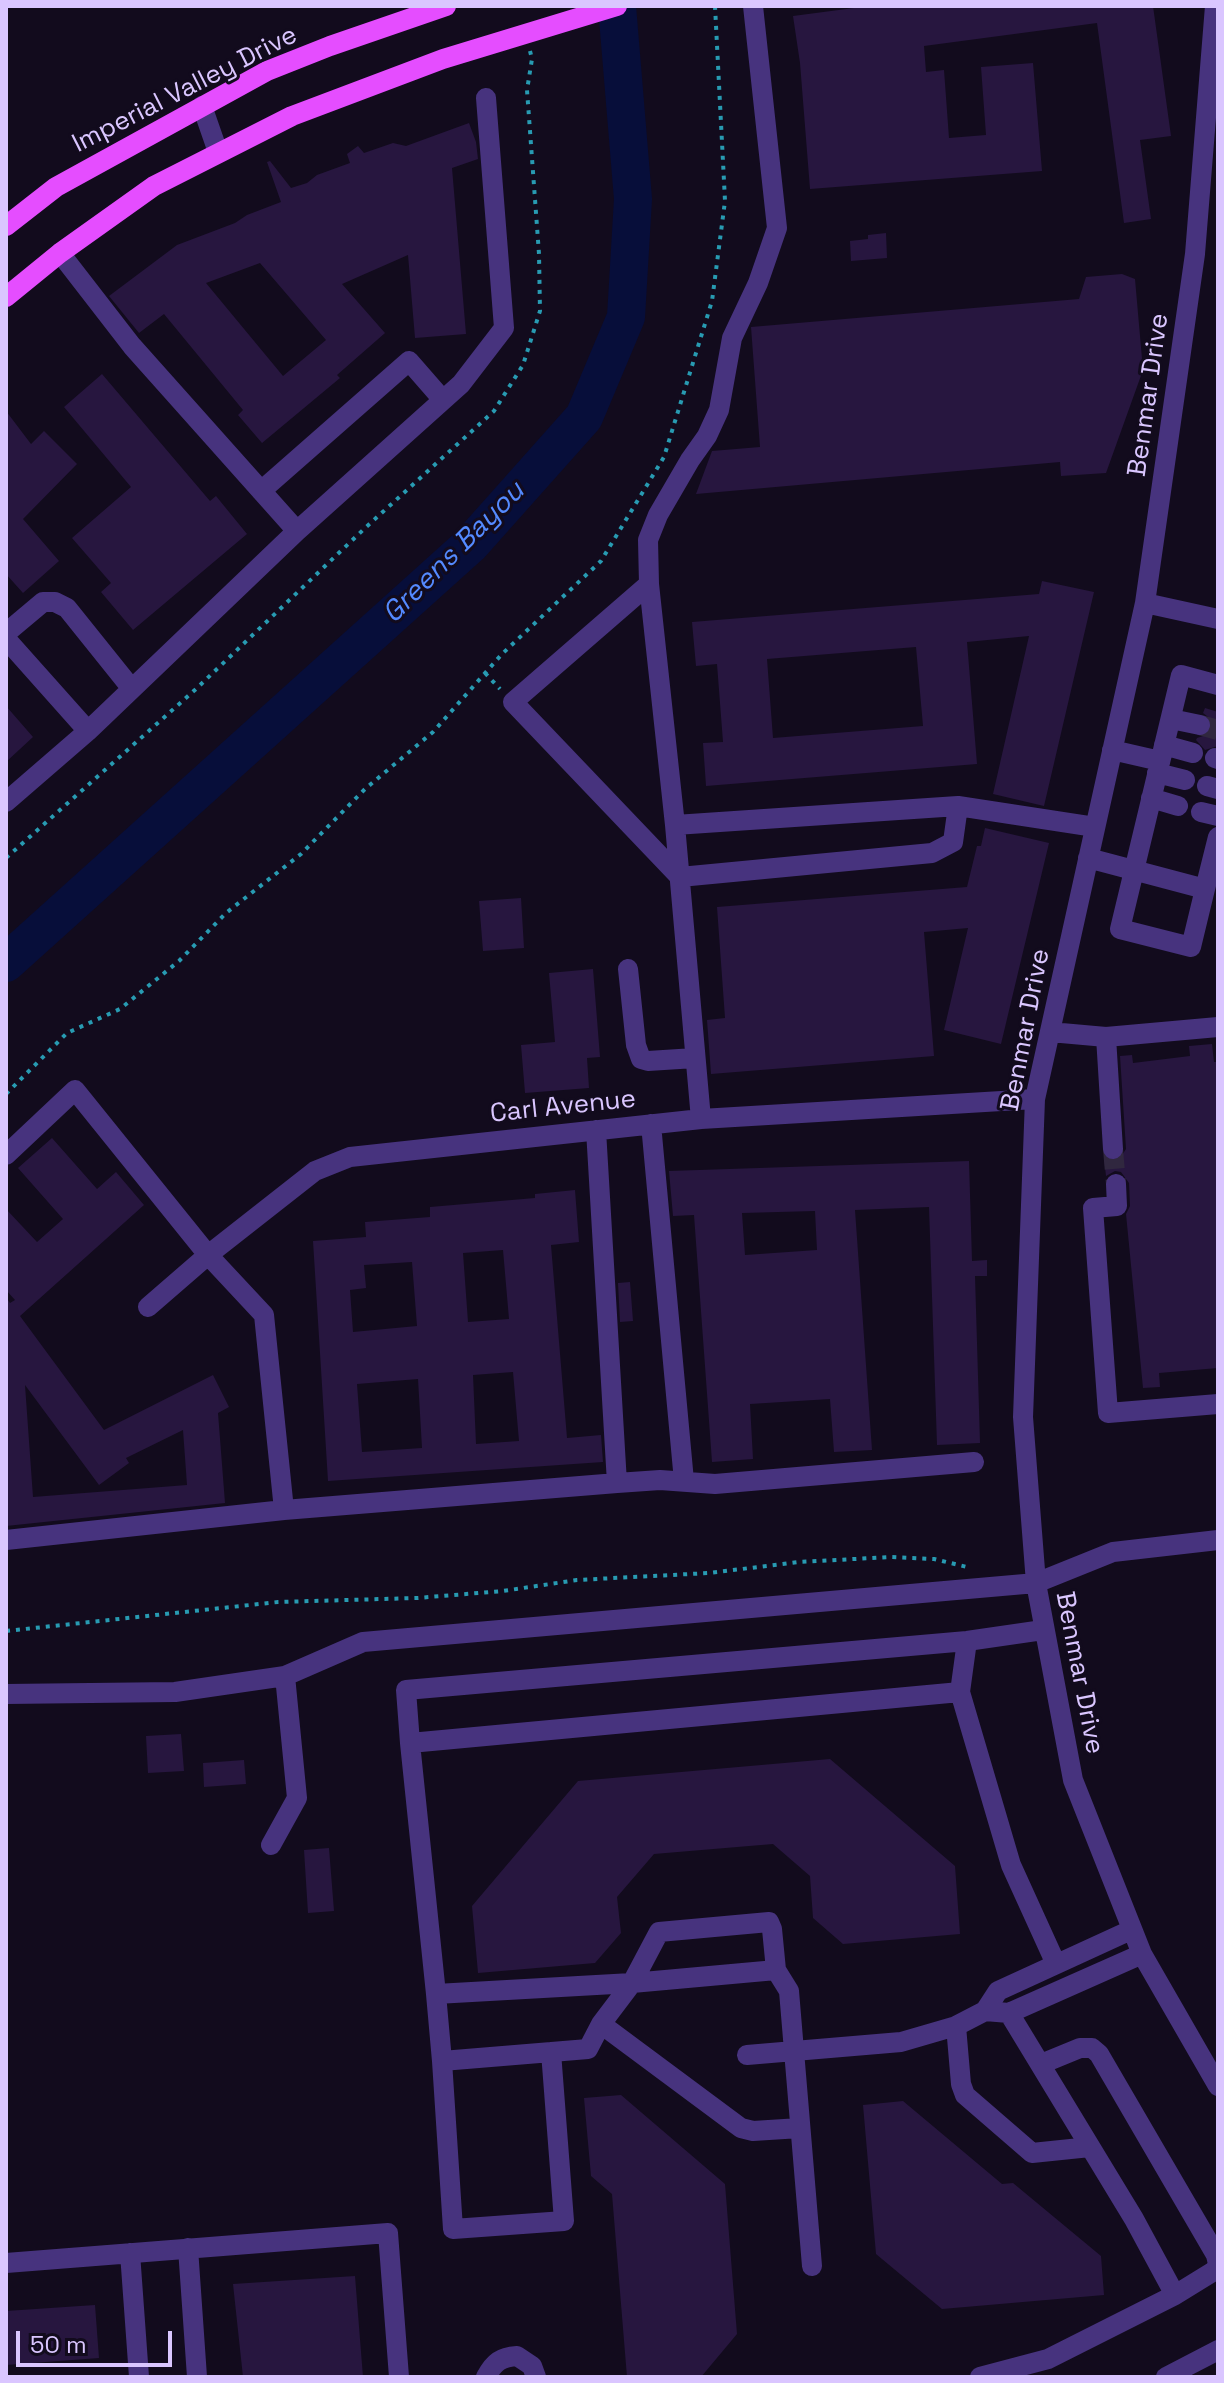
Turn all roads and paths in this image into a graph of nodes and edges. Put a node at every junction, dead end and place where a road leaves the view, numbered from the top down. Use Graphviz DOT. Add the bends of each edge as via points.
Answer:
graph roads {
  1 [pos="446,6"];
  2 [pos="617,6"];
  3 [pos="715,6"];
  4 [pos="753,6"];
  5 [pos="1215,6"];
  6 [pos="486,98"];
  7 [pos="202,106"];
  8 [pos="218,152"];
  9 [pos="6,226"];
  10 [pos="60,253"];
  11 [pos="6,297"];
  12 [pos="443,400"];
  13 [pos="261,491"];
  14 [pos="297,531"];
  15 [pos="649,584"];
  16 [pos="1145,603"];
  17 [pos="1218,619"];
  18 [pos="6,636"];
  19 [pos="1218,685"];
  20 [pos="132,689"];
  21 [pos="1171,719"];
  22 [pos="1200,725"];
  23 [pos="88,731"];
  24 [pos="1112,750"];
  25 [pos="1193,753"];
  26 [pos="1161,760"];
  27 [pos="1185,780"];
  28 [pos="1151,798"];
  29 [pos="6,802"];
  30 [pos="958,806"];
  31 [pos="1178,806"];
  32 [pos="675,825"];
  33 [pos="1095,827"];
  34 [pos="1218,837"];
  35 [pos="1088,858"];
  36 [pos="1134,871"];
  37 [pos="680,877"];
  38 [pos="1205,889"];
  39 [pos="628,969"];
  40 [pos="1218,1027"];
  41 [pos="1050,1032"];
  42 [pos="1106,1037"];
  43 [pos="695,1058"];
  44 [pos="6,1094"];
  45 [pos="1035,1099"];
  46 [pos="701,1119"];
  47 [pos="651,1124"];
  48 [pos="596,1130"];
  49 [pos="1113,1149"];
  50 [pos="6,1155"];
  51 [pos="1116,1184"];
  52 [pos="208,1255"];
  53 [pos="148,1307"];
  54 [pos="1218,1404"];
  55 [pos="974,1462"];
  56 [pos="684,1481"];
  57 [pos="617,1483"];
  58 [pos="284,1510"];
  59 [pos="6,1540"];
  60 [pos="1218,1540"];
  61 [pos="977,1567"];
  62 [pos="1036,1583"];
  63 [pos="1043,1630"];
  64 [pos="6,1631"];
  65 [pos="967,1641"];
  66 [pos="285,1676"];
  67 [pos="960,1692"];
  68 [pos="6,1694"];
  69 [pos="410,1743"];
  70 [pos="271,1845"];
  71 [pos="1131,1930"];
  72 [pos="1142,1954"];
  73 [pos="1056,1964"];
  74 [pos="776,1970"];
  75 [pos="632,1983"];
  76 [pos="436,1994"];
  77 [pos="985,2011"];
  78 [pos="1009,2013"];
  79 [pos="601,2024"];
  80 [pos="956,2026"];
  81 [pos="793,2051"];
  82 [pos="551,2052"];
  83 [pos="747,2055"];
  84 [pos="442,2061"];
  85 [pos="1041,2064"];
  86 [pos="1218,2086"];
  87 [pos="800,2128"];
  88 [pos="1090,2147"];
  89 [pos="188,2248"];
  90 [pos="130,2253"];
  91 [pos="6,2263"];
  92 [pos="1218,2264"];
  93 [pos="812,2266"];
  94 [pos="1175,2295"];
  95 [pos="1218,2350"];
  96 [pos="139,2377"];
  97 [pos="197,2377"];
  98 [pos="399,2377"];
  99 [pos="486,2377"];
  100 [pos="536,2377"];
  101 [pos="980,2377"];
  102 [pos="1166,2377"];
  1 -- 7 [label="main road, Imperial Valley Drive" via="267,71"];
  2 -- 8 [label="main road" via="365,86"];
  3 -- 44 [label="path" via="725,201 712,301 664,457 601,561 502,654 433,732 365,789 301,854 120,1009 67,1033"];
  4 -- 15 [label="street" via="777,228 732,338 719,410 648,540"];
  5 -- 16 [label="street, Benmar Drive" via="1195,254"];
  6 -- 12 [label="street" via="504,328"];
  7 -- 8 [label="street"];
  7 -- 9 [label="main road, Imperial Valley Drive" via="56,187"];
  8 -- 10 [label="main road" via="154,186"];
  10 -- 11 [label="main road"];
  10 -- 13 [label="street" via="132,346"];
  12 -- 13 [label="street" via="409,361"];
  12 -- 14 [label="street"];
  13 -- 14 [label="street"];
  14 -- 20 [label="street"];
  15 -- 32 [label="street"];
  15 -- 37 [label="street" via="513,702"];
  16 -- 17 [label="street"];
  16 -- 24 [label="street, Benmar Drive"];
  18 -- 20 [label="street" via="43,602 55,602 67,608"];
  18 -- 23 [label="street"];
  19 -- 21 [label="street" via="1181,675"];
  20 -- 23 [label="street"];
  21 -- 22 [label="street"];
  21 -- 26 [label="street"];
  23 -- 29 [label="street"];
  24 -- 26 [label="street"];
  24 -- 33 [label="street, Benmar Drive"];
  25 -- 26 [label="street"];
  26 -- 27 [label="street"];
  26 -- 28 [label="street"];
  28 -- 31 [label="street"];
  28 -- 36 [label="street"];
  30 -- 32 [label="street"];
  30 -- 33 [label="street"];
  30 -- 37 [label="street" via="953,842 932,853"];
  32 -- 37 [label="street"];
  33 -- 35 [label="street, Benmar Drive"];
  34 -- 38 [label="street"];
  35 -- 36 [label="street"];
  35 -- 41 [label="street, Benmar Drive"];
  36 -- 38 [label="street"];
  36 -- 38 [label="street" via="1120,929 1191,947"];
  37 -- 43 [label="street"];
  39 -- 43 [label="street" via="641,1059"];
  40 -- 42 [label="street"];
  41 -- 42 [label="street"];
  41 -- 45 [label="street, Benmar Drive"];
  42 -- 49 [label="street"];
  43 -- 46 [label="street"];
  45 -- 46 [label="street, Carl Avenue"];
  45 -- 62 [label="street, Benmar Drive" via="1023,1417"];
  46 -- 47 [label="street, Carl Avenue"];
  47 -- 48 [label="street, Carl Avenue"];
  47 -- 56 [label="street"];
  48 -- 52 [label="street, Carl Avenue" via="350,1157 315,1171"];
  48 -- 57 [label="street"];
  50 -- 52 [label="street" via="75,1090"];
  51 -- 54 [label="street" via="1117,1206 1093,1208 1108,1413"];
  52 -- 53 [label="street, Carl Avenue"];
  52 -- 58 [label="street" via="264,1315"];
  55 -- 56 [label="street" via="715,1484"];
  56 -- 57 [label="street"];
  57 -- 58 [label="street"];
  58 -- 59 [label="street"];
  60 -- 62 [label="street" via="1113,1552"];
  61 -- 64 [label="path" via="891,1557 799,1562 446,1596 278,1602"];
  62 -- 63 [label="street, Benmar Drive"];
  62 -- 66 [label="street" via="363,1642"];
  63 -- 65 [label="street"];
  63 -- 71 [label="street, Benmar Drive" via="1073,1780"];
  65 -- 67 [label="street"];
  65 -- 69 [label="street" via="406,1690"];
  66 -- 68 [label="street" via="175,1692"];
  66 -- 70 [label="street" via="297,1798"];
  67 -- 69 [label="street"];
  67 -- 73 [label="street" via="1011,1865"];
  69 -- 76 [label="street"];
  71 -- 72 [label="street, Benmar Drive"];
  71 -- 73 [label="street"];
  72 -- 78 [label="street"];
  72 -- 86 [label="street, Benmar Drive"];
  73 -- 77 [label="street" via="998,1991"];
  74 -- 75 [label="street"];
  74 -- 75 [label="street" via="769,1922 659,1932"];
  74 -- 81 [label="street" via="789,1991"];
  75 -- 76 [label="street"];
  75 -- 79 [label="street"];
  76 -- 84 [label="street"];
  77 -- 78 [label="street"];
  77 -- 80 [label="street"];
  78 -- 85 [label="street"];
  79 -- 82 [label="street" via="588,2049"];
  79 -- 87 [label="street" via="741,2128"];
  80 -- 81 [label="street" via="901,2042"];
  80 -- 88 [label="street" via="965,2095 1032,2153"];
  81 -- 83 [label="street"];
  81 -- 87 [label="street"];
  82 -- 84 [label="street"];
  82 -- 84 [label="street" via="564,2221 453,2229"];
  85 -- 88 [label="street"];
  85 -- 92 [label="street" via="1080,2048 1099,2054"];
  87 -- 93 [label="street"];
  88 -- 94 [label="street"];
  89 -- 90 [label="street"];
  89 -- 97 [label="street"];
  89 -- 98 [label="street" via="388,2233"];
  90 -- 91 [label="street"];
  90 -- 96 [label="street"];
  92 -- 94 [label="street"];
  94 -- 101 [label="street" via="1048,2359"];
  95 -- 102 [label="street"];
  99 -- 100 [label="street" via="503,2357 517,2356 532,2366"];
}
